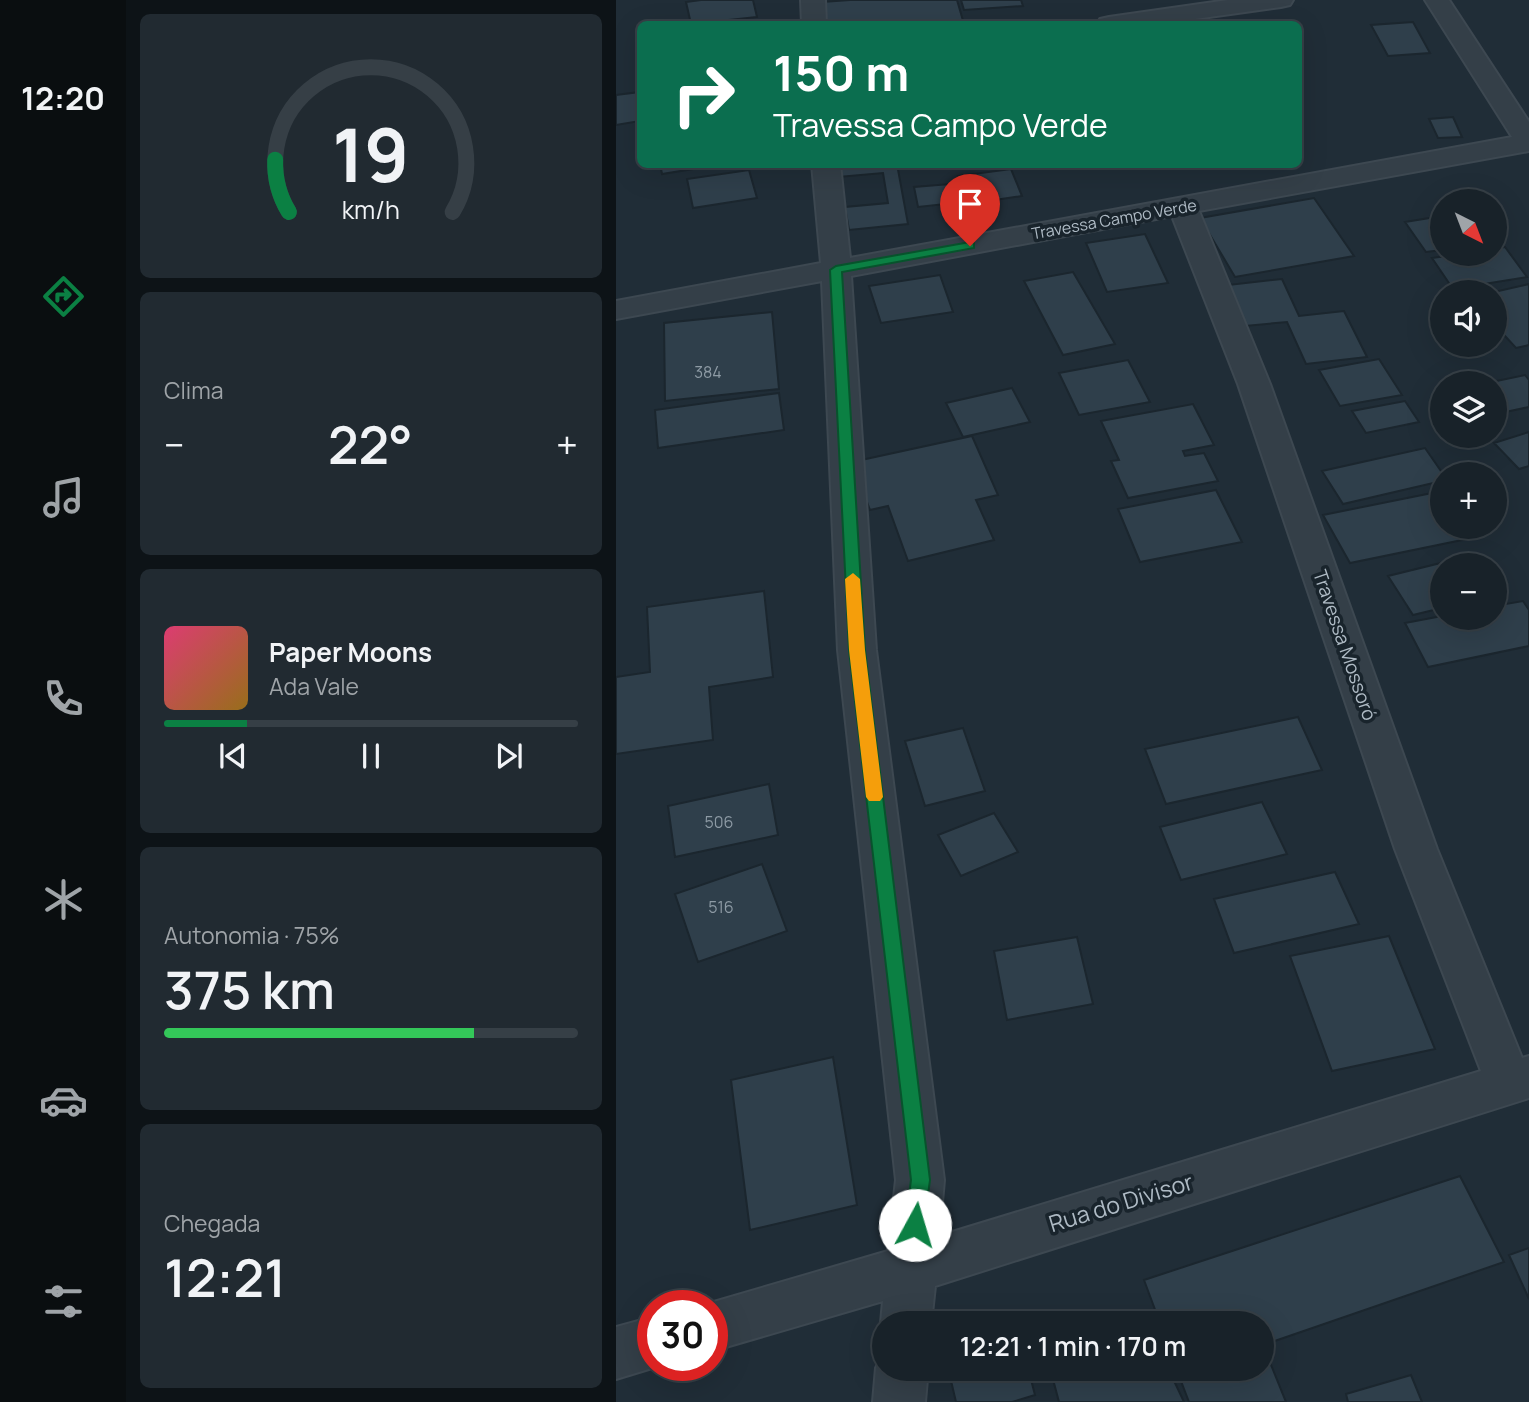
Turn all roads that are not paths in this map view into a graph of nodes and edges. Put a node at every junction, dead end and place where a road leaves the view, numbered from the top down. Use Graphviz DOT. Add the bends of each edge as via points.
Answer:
graph roads {
  1 [pos="813,0"];
  2 [pos="1282,0"];
  3 [pos="1437,0"];
  4 [pos="814,21"];
  5 [pos="1131,21"];
  6 [pos="1529,142"];
  7 [pos="826,168"];
  8 [pos="1184,207"];
  9 [pos="836,270"];
  10 [pos="616,310"];
  11 [pos="1519,1080"];
  12 [pos="910,1269"];
  13 [pos="907,1311"];
  14 [pos="728,1321"];
  15 [pos="637,1347"];
  16 [pos="616,1353"];
  17 [pos="901,1381"];
  18 [pos="899,1402"];
  1 -- 4 [label="street"];
  2 -- 5 [label="street"];
  3 -- 6 [label="street"];
  6 -- 8 [label="street, Travessa Campo Verde"];
  7 -- 9 [label="street"];
  8 -- 9 [label="street, Travessa Campo Verde"];
  8 -- 11 [label="street, Travessa Mossoró" via="1254,384 1416,849"];
  9 -- 10 [label="street, Travessa Campo Verde"];
  9 -- 12 [label="street" via="857,650 920,1180"];
  11 -- 12 [label="street, Rua do Divisor"];
  12 -- 13 [label="street"];
  12 -- 14 [label="street, Rua do Divisor"];
  15 -- 16 [label="street"];
  17 -- 18 [label="street"];
}
